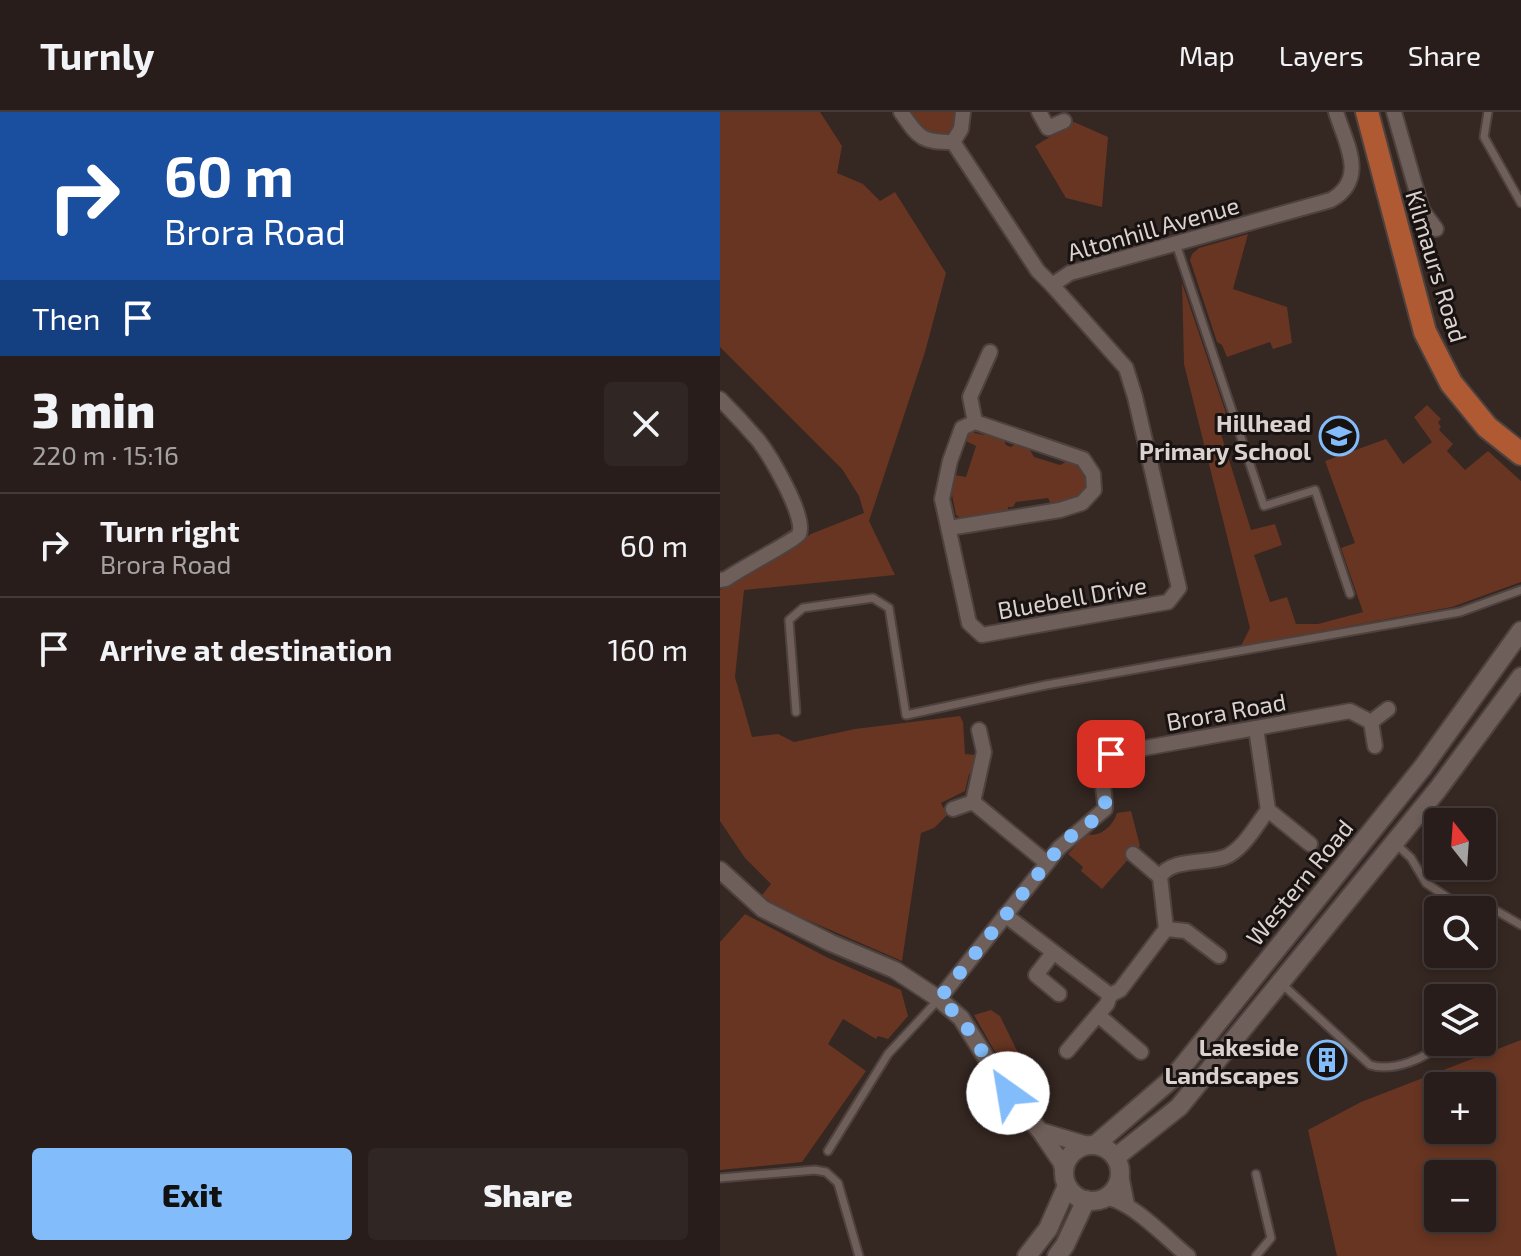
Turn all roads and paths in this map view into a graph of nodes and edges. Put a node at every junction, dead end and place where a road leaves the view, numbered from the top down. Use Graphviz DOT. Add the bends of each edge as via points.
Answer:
graph roads {
  1 [pos="901,112"];
  2 [pos="963,112"];
  3 [pos="1039,112"];
  4 [pos="1336,112"];
  5 [pos="1367,112"];
  6 [pos="1394,112"];
  7 [pos="1488,112"];
  8 [pos="1064,121"];
  9 [pos="953,142"];
  10 [pos="1521,203"];
  11 [pos="1436,229"];
  12 [pos="1176,244"];
  13 [pos="1052,285"];
  14 [pos="990,352"];
  15 [pos="720,399"];
  16 [pos="975,422"];
  17 [pos="1521,454"];
  18 [pos="949,528"];
  19 [pos="720,580"];
  20 [pos="1521,590"];
  21 [pos="1350,594"];
  22 [pos="1521,631"];
  23 [pos="1500,660"];
  24 [pos="1521,678"];
  25 [pos="1388,709"];
  26 [pos="796,712"];
  27 [pos="1371,722"];
  28 [pos="1256,728"];
  29 [pos="979,730"];
  30 [pos="1375,746"];
  31 [pos="973,802"];
  32 [pos="953,809"];
  33 [pos="1268,810"];
  34 [pos="1395,843"];
  35 [pos="1310,844"];
  36 [pos="1133,854"];
  37 [pos="1047,863"];
  38 [pos="720,870"];
  39 [pos="1160,877"];
  40 [pos="1005,915"];
  41 [pos="1521,925"];
  42 [pos="1166,929"];
  43 [pos="1053,953"];
  44 [pos="1219,956"];
  45 [pos="1254,977"];
  46 [pos="1277,987"];
  47 [pos="1059,994"];
  48 [pos="1110,995"];
  49 [pos="939,999"];
  50 [pos="1098,1015"];
  51 [pos="1067,1051"];
  52 [pos="1141,1052"];
  53 [pos="1424,1053"];
  54 [pos="1040,1131"];
  55 [pos="1091,1145"];
  56 [pos="828,1151"];
  57 [pos="1118,1166"];
  58 [pos="1256,1174"];
  59 [pos="720,1178"];
  60 [pos="1066,1179"];
  61 [pos="1096,1199"];
  62 [pos="1127,1205"];
  63 [pos="859,1256"];
  64 [pos="1027,1256"];
  65 [pos="1057,1256"];
  66 [pos="1188,1256"];
  67 [pos="1256,1256"];
  1 -- 9 [label="street" via="917,136"];
  2 -- 9 [label="street"];
  3 -- 8 [label="street" via="1048,128"];
  4 -- 12 [label="street, Altonhill Avenue" via="1353,169 1343,193"];
  5 -- 17 [label="main road, Kilmaurs Road" via="1425,332 1451,383 1487,427"];
  6 -- 11 [label="street, Kilmaurs Road" via="1422,210"];
  7 -- 10 [label="lane" via="1484,137"];
  9 -- 13 [label="street, Altonhill Avenue"];
  12 -- 13 [label="street, Altonhill Avenue" via="1070,273"];
  12 -- 21 [label="lane" via="1264,506 1315,490"];
  13 -- 18 [label="street, Bluebell Drive" via="1126,368 1179,588 1168,602 982,635 969,623"];
  14 -- 16 [label="street" via="970,397"];
  15 -- 19 [label="street" via="779,472 801,525 792,542"];
  16 -- 18 [label="street, Bluebell Drive" via="962,428 950,461 942,499"];
  16 -- 18 [label="street" via="1083,459 1093,474 1094,490 1082,503 1060,510"];
  20 -- 26 [label="lane" via="1460,612 906,715 889,608 873,598 803,608 789,620"];
  22 -- 23 [label="main road, Western Road"];
  23 -- 24 [label="lane"];
  23 -- 45 [label="main road, Western Road" via="1423,767"];
  24 -- 34 [label="main road, Western Road"];
  25 -- 27 [label="street"];
  27 -- 28 [label="street, Brora Road" via="1350,711"];
  27 -- 30 [label="street"];
  28 -- 33 [label="street"];
  28 -- 37 [label="street, Brora Road" via="1111,754 1101,769 1105,809"];
  29 -- 31 [label="street" via="984,752"];
  31 -- 32 [label="street"];
  31 -- 37 [label="street"];
  33 -- 35 [label="street"];
  33 -- 39 [label="street" via="1234,852 1171,867"];
  34 -- 41 [label="lane" via="1426,883 1460,906 1483,903"];
  34 -- 46 [label="main road, Western Road"];
  36 -- 39 [label="street"];
  37 -- 40 [label="street, Brora Road"];
  38 -- 49 [label="street" via="763,909 895,970"];
  39 -- 42 [label="street"];
  40 -- 43 [label="street"];
  40 -- 49 [label="street, Brora Road"];
  42 -- 44 [label="street" via="1186,931"];
  42 -- 48 [label="street" via="1120,990"];
  43 -- 47 [label="street" via="1036,975"];
  43 -- 48 [label="street"];
  45 -- 46 [label="main road"];
  45 -- 55 [label="main road, Western Road" via="1174,1077"];
  46 -- 53 [label="lane" via="1370,1065 1397,1066"];
  46 -- 57 [label="main road, Western Road" via="1179,1107"];
  48 -- 50 [label="street"];
  49 -- 54 [label="street" via="961,1018 1008,1093"];
  49 -- 56 [label="lane" via="888,1054"];
  50 -- 51 [label="street"];
  50 -- 52 [label="street"];
  54 -- 55 [label="street"];
  54 -- 60 [label="street"];
  55 -- 57 [label="main road" via="1111,1151"];
  55 -- 60 [label="main road, Western Road" via="1071,1155"];
  57 -- 61 [label="main road, Western Road" via="1113,1192"];
  57 -- 62 [label="street"];
  58 -- 67 [label="lane" via="1271,1238"];
  59 -- 63 [label="lane" via="826,1172 838,1183"];
  60 -- 61 [label="main road" via="1072,1192"];
  60 -- 64 [label="main road, Western Road" via="1048,1229"];
  61 -- 62 [label="street" via="1115,1198"];
  61 -- 65 [label="main road, Western Road"];
  62 -- 66 [label="street"];
}
